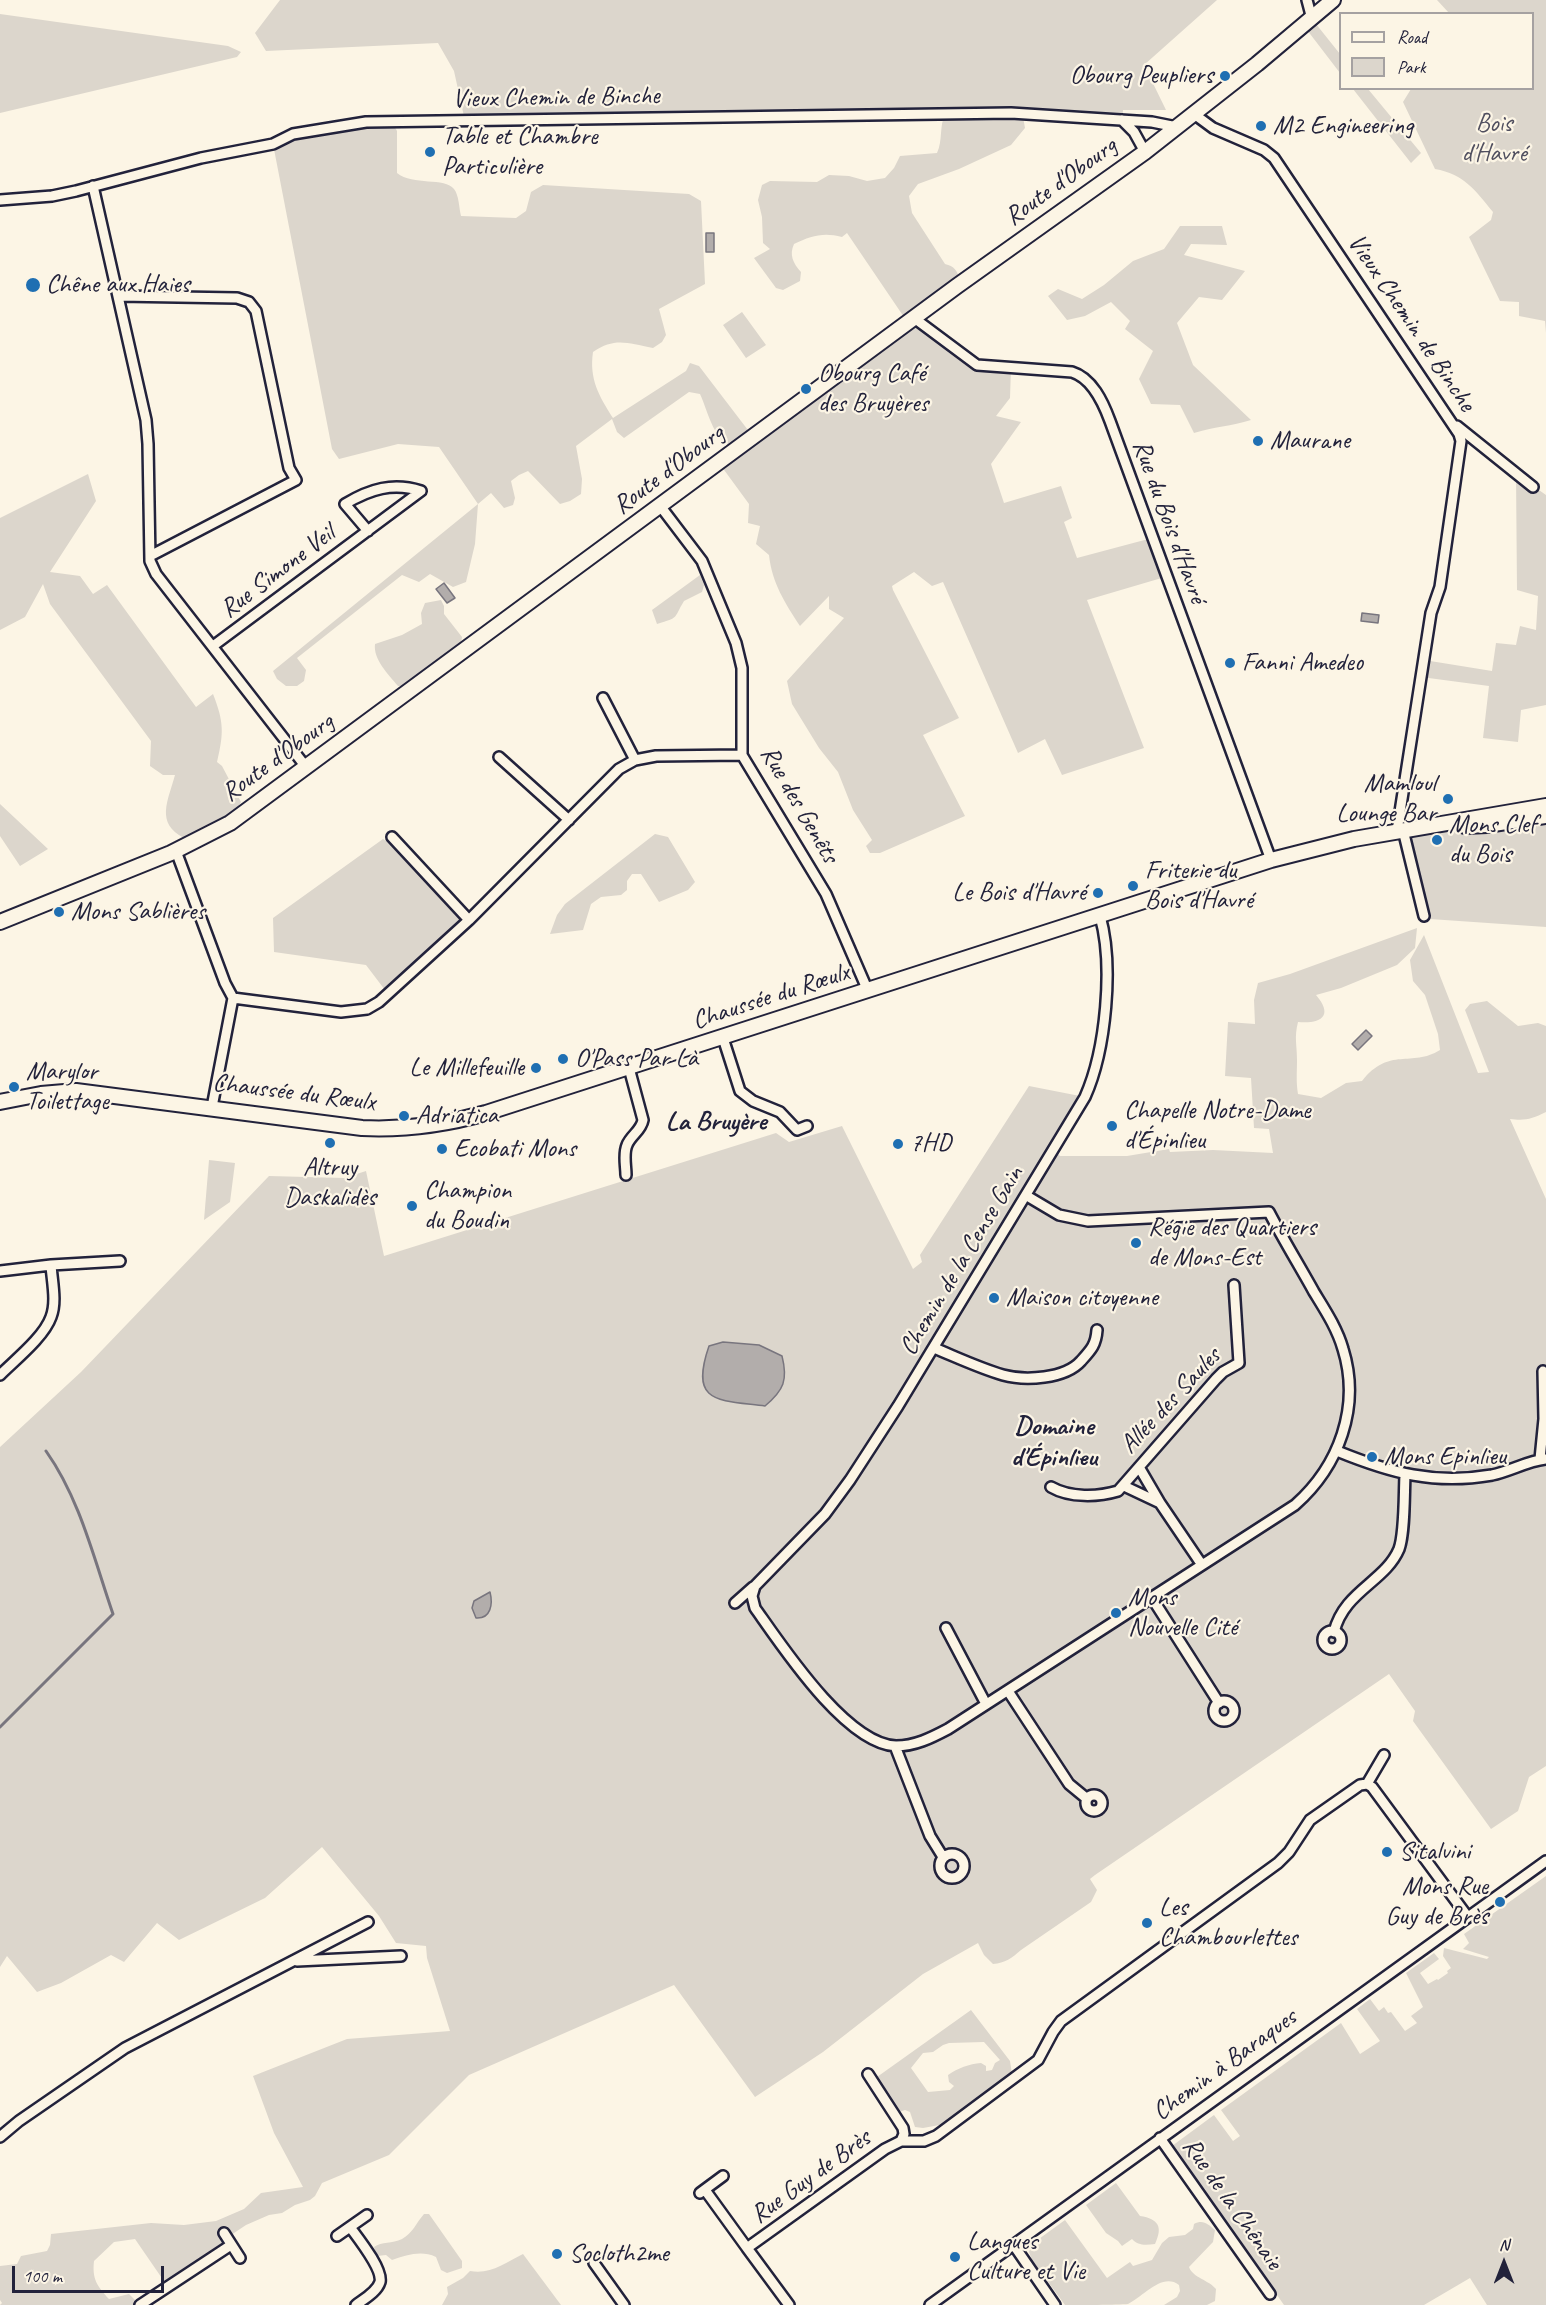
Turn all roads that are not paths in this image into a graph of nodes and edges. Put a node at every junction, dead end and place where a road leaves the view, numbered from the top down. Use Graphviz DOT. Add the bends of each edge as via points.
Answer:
graph roads {
  1 [pos="1307,0"];
  2 [pos="1333,0"];
  3 [pos="1312,19"];
  4 [pos="1194,114"];
  5 [pos="1122,120"];
  6 [pos="1178,127"];
  7 [pos="1145,152"];
  8 [pos="93,186"];
  9 [pos="0,200"];
  10 [pos="119,296"];
  11 [pos="914,318"];
  12 [pos="1455,425"];
  13 [pos="1533,487"];
  14 [pos="661,507"];
  15 [pos="368,531"];
  16 [pos="150,556"];
  17 [pos="213,646"];
  18 [pos="603,698"];
  19 [pos="742,755"];
  20 [pos="499,757"];
  21 [pos="635,760"];
  22 [pos="306,767"];
  23 [pos="1546,806"];
  24 [pos="1546,816"];
  25 [pos="569,820"];
  26 [pos="1426,827"];
  27 [pos="1400,830"];
  28 [pos="392,837"];
  29 [pos="176,851"];
  30 [pos="1271,861"];
  31 [pos="1100,916"];
  32 [pos="1424,916"];
  33 [pos="469,920"];
  34 [pos="0,922"];
  35 [pos="868,991"];
  36 [pos="233,998"];
  37 [pos="723,1038"];
  38 [pos="628,1068"];
  39 [pos="0,1102"];
  40 [pos="212,1107"];
  41 [pos="807,1126"];
  42 [pos="626,1176"];
  43 [pos="1026,1196"];
  44 [pos="120,1261"];
  45 [pos="51,1265"];
  46 [pos="0,1271"];
  47 [pos="1234,1286"];
  48 [pos="1096,1330"];
  49 [pos="934,1348"];
  50 [pos="1543,1371"];
  51 [pos="0,1375"];
  52 [pos="1338,1451"];
  53 [pos="1543,1459"];
  54 [pos="1136,1470"];
  55 [pos="1405,1475"];
  56 [pos="1124,1486"];
  57 [pos="1051,1487"];
  58 [pos="1160,1503"];
  59 [pos="1202,1565"];
  60 [pos="755,1586"];
  61 [pos="1152,1598"];
  62 [pos="735,1603"];
  63 [pos="946,1628"];
  64 [pos="1334,1632"];
  65 [pos="1008,1691"];
  66 [pos="1219,1703"];
  67 [pos="987,1704"];
  68 [pos="895,1746"];
  69 [pos="1384,1755"];
  70 [pos="1367,1784"];
  71 [pos="1086,1798"];
  72 [pos="943,1857"];
  73 [pos="1546,1861"];
  74 [pos="1467,1916"];
  75 [pos="368,1922"];
  76 [pos="401,1956"];
  77 [pos="292,1962"];
  78 [pos="868,2074"];
  79 [pos="0,2137"];
  80 [pos="1160,2138"];
  81 [pos="901,2141"];
  82 [pos="723,2176"];
  83 [pos="367,2215"];
  84 [pos="350,2227"];
  85 [pos="224,2233"];
  86 [pos="337,2236"];
  87 [pos="1013,2244"];
  88 [pos="231,2245"];
  89 [pos="747,2248"];
  90 [pos="240,2258"];
  91 [pos="594,2263"];
  92 [pos="1270,2294"];
  93 [pos="140,2305"];
  94 [pos="356,2305"];
  95 [pos="624,2305"];
  96 [pos="789,2305"];
  97 [pos="930,2305"];
  98 [pos="1054,2305"];
  1 -- 3 [label="street"];
  2 -- 3 [label="main road, Route d'Obourg"];
  3 -- 4 [label="main road, Route d'Obourg"];
  4 -- 6 [label="main road, Route d'Obourg"];
  4 -- 12 [label="street, Vieux Chemin de Binche" via="1213,128 1274,158"];
  5 -- 6 [label="street, Vieux Chemin de Binche"];
  5 -- 7 [label="street"];
  5 -- 8 [label="street, Vieux Chemin de Binche" via="1011,112 366,122 293,134 273,144"];
  6 -- 7 [label="main road, Route d'Obourg"];
  7 -- 11 [label="main road, Route d'Obourg"];
  8 -- 9 [label="street, Vieux Chemin de Binche" via="52,196"];
  8 -- 10 [label="street"];
  10 -- 16 [label="street" via="146,420"];
  10 -- 16 [label="street" via="237,298 249,302 256,311 289,468 296,480"];
  11 -- 14 [label="main road, Route d'Obourg"];
  11 -- 30 [label="street, Rue du Bois d'Havré" via="977,365 1072,372 1091,385 1110,421"];
  12 -- 13 [label="street"];
  12 -- 27 [label="street, Vieux Chemin de Binche" via="1460,452 1440,587 1431,613"];
  14 -- 19 [label="street, Rue des Genêts" via="702,561 736,643 742,668"];
  14 -- 22 [label="main road, Route d'Obourg"];
  15 -- 15 [label="street, Rue Simone Veil" via="412,498 421,491 390,486 345,504"];
  15 -- 17 [label="street, Rue Simone Veil"];
  16 -- 17 [label="street" via="156,574"];
  17 -- 22 [label="street"];
  18 -- 21 [label="street"];
  19 -- 21 [label="street" via="656,756"];
  19 -- 35 [label="street, Rue des Genêts" via="826,894"];
  20 -- 25 [label="street"];
  21 -- 25 [label="street" via="620,769"];
  22 -- 29 [label="main road, Route d'Obourg" via="230,823"];
  23 -- 26 [label="main road, Chaussée du Rœulx"];
  24 -- 26 [label="main road, Chaussée du Rœulx" via="1487,825"];
  25 -- 33 [label="street"];
  26 -- 27 [label="main road, Chaussée du Rœulx"];
  27 -- 30 [label="main road, Chaussée du Rœulx"];
  27 -- 32 [label="street"];
  28 -- 33 [label="street"];
  29 -- 34 [label="main road, Route d'Obourg"];
  29 -- 36 [label="street"];
  30 -- 31 [label="main road, Chaussée du Rœulx"];
  31 -- 35 [label="main road, Chaussée du Rœulx"];
  31 -- 43 [label="street, Chemin de la Cense Gain" via="1107,978 1096,1067 1075,1116"];
  33 -- 36 [label="street" via="367,1009 341,1012"];
  35 -- 37 [label="main road, Chaussée du Rœulx"];
  36 -- 40 [label="street"];
  37 -- 38 [label="main road, Chaussée du Rœulx"];
  37 -- 41 [label="street" via="737,1084 744,1094 780,1112 797,1130"];
  38 -- 40 [label="main road, Chaussée du Rœulx" via="464,1120 409,1128 353,1127"];
  38 -- 42 [label="street" via="643,1120 642,1127 627,1143"];
  39 -- 40 [label="main road, Chaussée du Rœulx" via="76,1091"];
  43 -- 49 [label="street, Chemin de la Cense Gain"];
  43 -- 52 [label="street" via="1059,1215 1088,1221 1269,1212 1343,1348 1350,1399"];
  44 -- 45 [label="street"];
  45 -- 46 [label="street"];
  45 -- 51 [label="street" via="51,1318"];
  47 -- 54 [label="street, Allée des Saules" via="1239,1363 1216,1379"];
  48 -- 49 [label="street" via="1094,1347 1066,1373 1053,1376 1002,1375"];
  49 -- 60 [label="street, Chemin de la Cense Gain" via="838,1497"];
  50 -- 53 [label="street"];
  52 -- 55 [label="street"];
  52 -- 59 [label="street" via="1295,1505"];
  53 -- 55 [label="street" via="1481,1476"];
  54 -- 56 [label="street"];
  54 -- 58 [label="street"];
  55 -- 64 [label="street" via="1398,1550 1343,1609"];
  56 -- 57 [label="street" via="1110,1494 1084,1495 1063,1494"];
  56 -- 58 [label="street"];
  58 -- 59 [label="street"];
  59 -- 61 [label="street"];
  60 -- 62 [label="street, Chemin de la Cense Gain"];
  60 -- 68 [label="street" via="755,1608 806,1679 856,1729 869,1738"];
  61 -- 65 [label="street"];
  61 -- 66 [label="street"];
  63 -- 67 [label="street"];
  65 -- 67 [label="street"];
  65 -- 71 [label="street" via="1069,1784"];
  67 -- 68 [label="street" via="928,1739"];
  68 -- 72 [label="street" via="930,1836"];
  69 -- 70 [label="street"];
  70 -- 74 [label="street"];
  70 -- 81 [label="street, Rue Guy de Brès" via="1310,1820 1278,1863 1061,2021 1038,2060 936,2136 924,2141"];
  73 -- 74 [label="street, Chemin à Baraques"];
  74 -- 80 [label="street, Chemin à Baraques"];
  75 -- 77 [label="street"];
  76 -- 77 [label="street"];
  77 -- 79 [label="street" via="124,2048"];
  78 -- 81 [label="street, Rue Guy de Brès" via="903,2128"];
  80 -- 87 [label="street, Chemin à Baraques"];
  80 -- 92 [label="street, Rue de la Chênaie"];
  81 -- 89 [label="street, Rue Guy de Brès"];
  82 -- 89 [label="street, Rue Guy de Brès" via="702,2192"];
  83 -- 84 [label="street"];
  84 -- 86 [label="street"];
  84 -- 94 [label="street" via="380,2272 376,2289"];
  85 -- 88 [label="street"];
  87 -- 97 [label="street, Chemin à Baraques"];
  87 -- 98 [label="street"];
  88 -- 90 [label="street"];
  88 -- 93 [label="street"];
  89 -- 96 [label="street, Rue Guy de Brès"];
  91 -- 95 [label="street"];
}
